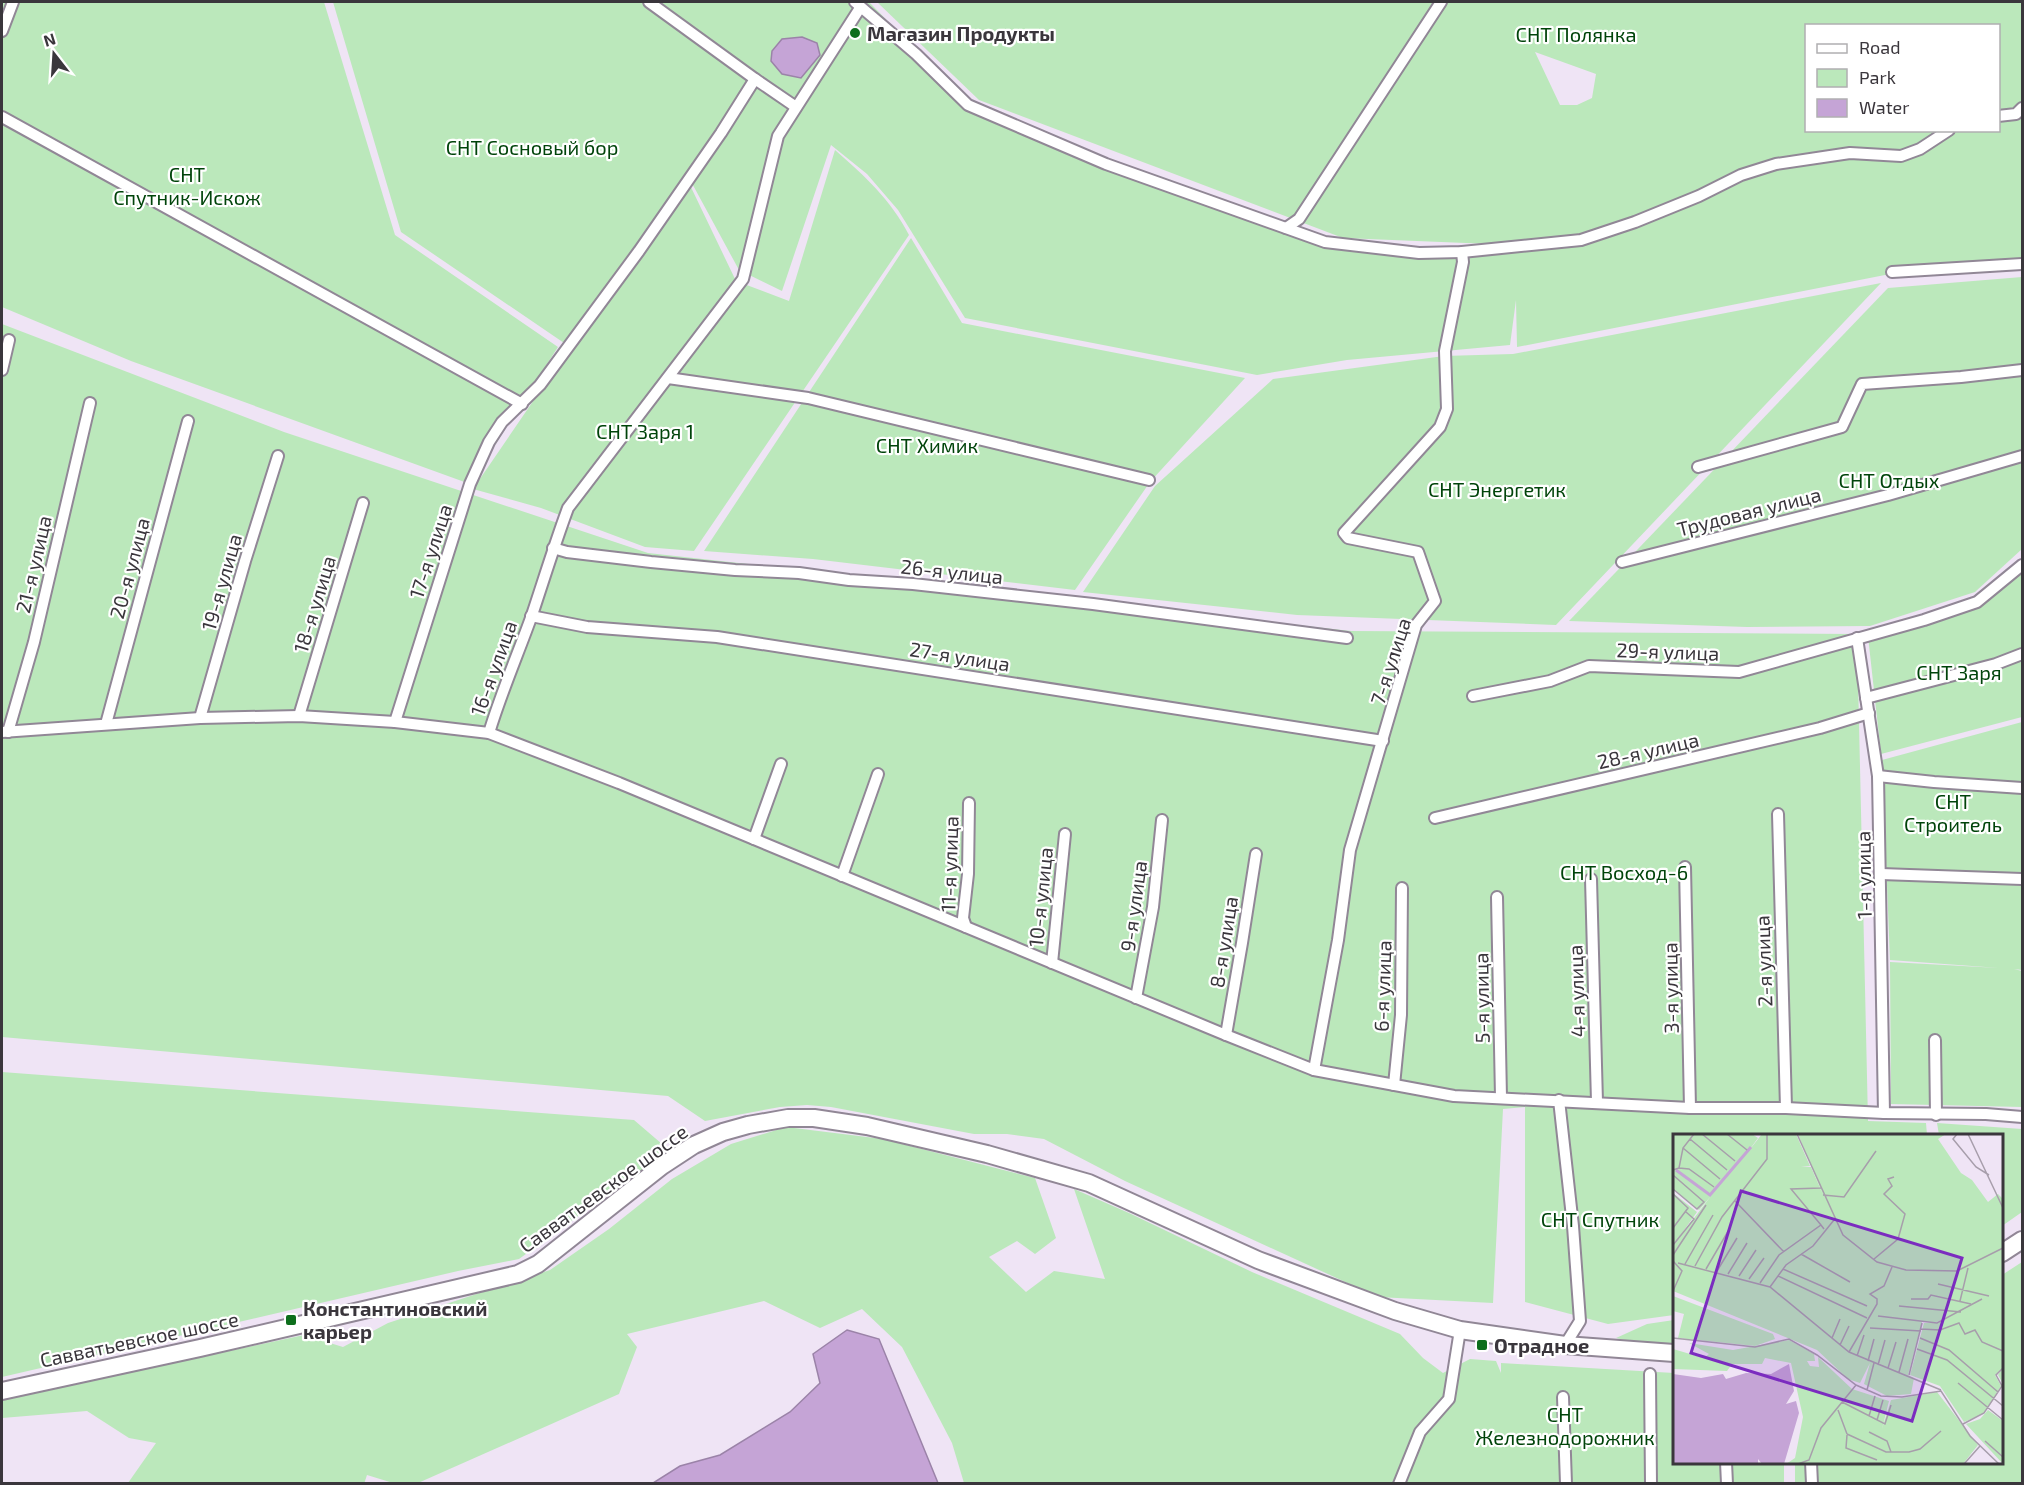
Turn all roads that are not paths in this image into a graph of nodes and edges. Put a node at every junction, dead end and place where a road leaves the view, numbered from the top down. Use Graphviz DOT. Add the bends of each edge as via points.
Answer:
graph roads {
  1 [pos="13,2"];
  2 [pos="649,2"];
  3 [pos="1441,2"];
  4 [pos="857,5"];
  5 [pos="2,31"];
  6 [pos="754,79"];
  7 [pos="796,107"];
  8 [pos="2022,108"];
  9 [pos="2000,116"];
  10 [pos="2,117"];
  11 [pos="1946,132"];
  12 [pos="1286,228"];
  13 [pos="1462,252"];
  14 [pos="2022,264"];
  15 [pos="1892,272"];
  16 [pos="9,340"];
  17 [pos="2,370"];
  18 [pos="2022,370"];
  19 [pos="668,378"];
  20 [pos="90,403"];
  21 [pos="522,404"];
  22 [pos="188,421"];
  23 [pos="278,456"];
  24 [pos="2022,456"];
  25 [pos="1698,466"];
  26 [pos="1149,480"];
  27 [pos="363,503"];
  28 [pos="553,548"];
  29 [pos="1622,562"];
  30 [pos="2022,565"];
  31 [pos="531,616"];
  32 [pos="1347,638"];
  33 [pos="1858,638"];
  34 [pos="2022,654"];
  35 [pos="1473,696"];
  36 [pos="1866,698"];
  37 [pos="1869,713"];
  38 [pos="299,716"];
  39 [pos="200,718"];
  40 [pos="395,722"];
  41 [pos="106,724"];
  42 [pos="5,732"];
  43 [pos="489,733"];
  44 [pos="1383,741"];
  45 [pos="781,764"];
  46 [pos="878,774"];
  47 [pos="1878,776"];
  48 [pos="2022,788"];
  49 [pos="969,803"];
  50 [pos="1778,814"];
  51 [pos="1435,818"];
  52 [pos="1162,820"];
  53 [pos="1065,834"];
  54 [pos="753,839"];
  55 [pos="1256,854"];
  56 [pos="1685,867"];
  57 [pos="1881,874"];
  58 [pos="842,876"];
  59 [pos="1591,879"];
  60 [pos="2022,879"];
  61 [pos="1402,888"];
  62 [pos="1497,897"];
  63 [pos="966,927"];
  64 [pos="1052,963"];
  65 [pos="1136,998"];
  66 [pos="1226,1035"];
  67 [pos="1935,1040"];
  68 [pos="1314,1070"];
  69 [pos="1394,1085"];
  70 [pos="1501,1097"];
  71 [pos="1559,1100"];
  72 [pos="1597,1102"];
  73 [pos="1786,1107"];
  74 [pos="1690,1108"];
  75 [pos="1884,1113"];
  76 [pos="1936,1115"];
  77 [pos="2022,1117"];
  78 [pos="2022,1240"];
  79 [pos="2003,1252"];
  80 [pos="1460,1330"];
  81 [pos="1565,1345"];
  82 [pos="1673,1353"];
  83 [pos="1650,1374"];
  84 [pos="2,1391"];
  85 [pos="1563,1397"];
  86 [pos="1726,1464"];
  87 [pos="1811,1464"];
  88 [pos="1399,1484"];
  89 [pos="1566,1484"];
  90 [pos="1651,1484"];
  91 [pos="1727,1484"];
  92 [pos="1812,1484"];
  1 -- 5 [label="street"];
  2 -- 6 [label="street"];
  3 -- 12 [label="street" via="1299,219"];
  4 -- 7 [label="street, 16-я улица"];
  4 -- 12 [label="street" via="916,54 968,105 1106,164"];
  6 -- 7 [label="street"];
  6 -- 21 [label="street, 17-я улица" via="639,251"];
  7 -- 19 [label="street, 16-я улица" via="778,136 743,279"];
  8 -- 9 [label="street" via="2016,114"];
  10 -- 21 [label="street"];
  11 -- 13 [label="street" via="1901,156 1850,153 1776,164 1581,240"];
  12 -- 13 [label="street" via="1324,243 1419,253"];
  13 -- 44 [label="street, 7-я улица" via="1445,351 1447,409 1440,427 1344,533 1348,538 1418,552 1435,601 1416,625"];
  14 -- 15 [label="street"];
  16 -- 17 [label="street"];
  18 -- 25 [label="street" via="1862,384 1842,427"];
  19 -- 26 [label="street" via="808,398"];
  19 -- 28 [label="street, 16-я улица" via="568,508"];
  20 -- 42 [label="street, 21-я улица" via="34,642"];
  21 -- 40 [label="street, 17-я улица" via="502,422 489,442 470,484"];
  22 -- 41 [label="street, 20-я улица"];
  23 -- 39 [label="street, 19-я улица"];
  24 -- 29 [label="street, Трудовая улица" via="1888,495"];
  27 -- 38 [label="street, 18-я улица"];
  28 -- 31 [label="street, 16-я улица"];
  28 -- 32 [label="street, 26-я улица" via="651,562 799,573 1093,604"];
  30 -- 33 [label="street, 29-я улица" via="1977,602"];
  31 -- 43 [label="street, 16-я улица"];
  31 -- 44 [label="street, 27-я улица" via="587,627 717,637"];
  33 -- 35 [label="street, 29-я улица" via="1739,672 1589,666 1550,681"];
  33 -- 36 [label="street, 1-я улица"];
  34 -- 36 [label="street"];
  36 -- 37 [label="street, 1-я улица"];
  37 -- 47 [label="street, 1-я улица"];
  37 -- 51 [label="street, 28-я улица" via="1797,734"];
  38 -- 39 [label="street"];
  38 -- 40 [label="street"];
  39 -- 41 [label="street"];
  40 -- 43 [label="street"];
  41 -- 42 [label="street"];
  43 -- 54 [label="street"];
  44 -- 68 [label="street, 7-я улица" via="1350,850"];
  45 -- 54 [label="street"];
  46 -- 58 [label="street"];
  47 -- 48 [label="street"];
  47 -- 57 [label="street, 1-я улица"];
  49 -- 63 [label="street, 11-я улица" via="963,918"];
  50 -- 73 [label="street, 2-я улица"];
  52 -- 65 [label="street, 9-я улица" via="1153,907"];
  53 -- 64 [label="street, 10-я улица"];
  54 -- 58 [label="street"];
  55 -- 66 [label="street, 8-я улица"];
  56 -- 74 [label="street, 3-я улица"];
  57 -- 60 [label="street"];
  57 -- 75 [label="street, 1-я улица"];
  58 -- 63 [label="street"];
  59 -- 72 [label="street, 4-я улица"];
  61 -- 69 [label="street, 6-я улица" via="1401,1016"];
  62 -- 70 [label="street, 5-я улица"];
  63 -- 64 [label="street"];
  64 -- 65 [label="street"];
  65 -- 66 [label="street"];
  66 -- 68 [label="street"];
  67 -- 76 [label="street"];
  68 -- 69 [label="street"];
  69 -- 70 [label="street" via="1454,1096"];
  70 -- 71 [label="street"];
  71 -- 72 [label="street"];
  71 -- 81 [label="street" via="1580,1321"];
  72 -- 74 [label="street"];
  73 -- 74 [label="street"];
  73 -- 75 [label="street"];
  75 -- 76 [label="street"];
  76 -- 77 [label="street"];
  78 -- 79 [label="main road"];
  80 -- 81 [label="main road, Савватьевское шоссе"];
  80 -- 84 [label="main road, Савватьевское шоссе" via="1374,1304 1269,1264 1089,1183 987,1154 853,1124 801,1118 761,1122 711,1137 678,1154 538,1264 518,1274"];
  80 -- 88 [label="street" via="1449,1399 1420,1432"];
  81 -- 82 [label="main road, Савватьевское шоссе"];
  83 -- 90 [label="street"];
  85 -- 89 [label="street"];
  86 -- 91 [label="street"];
  87 -- 92 [label="street"];
}
